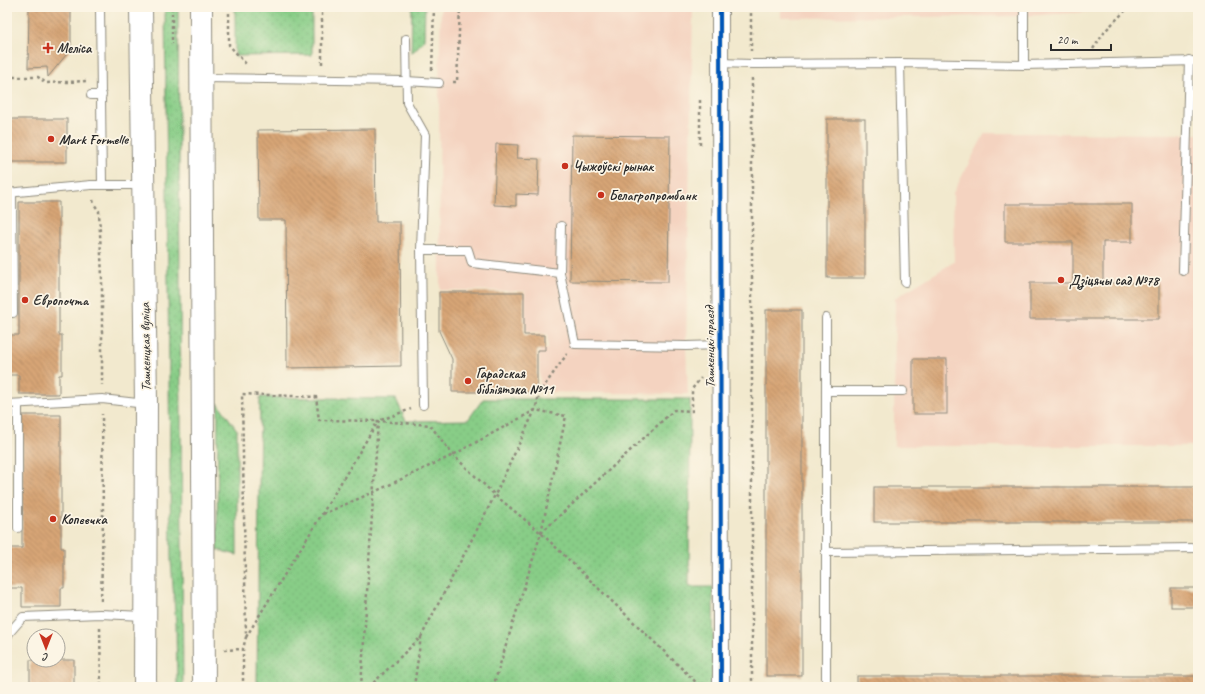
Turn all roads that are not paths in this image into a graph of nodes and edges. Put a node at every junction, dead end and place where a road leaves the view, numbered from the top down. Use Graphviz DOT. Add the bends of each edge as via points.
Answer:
graph roads {
  1 [pos="100,7"];
  2 [pos="140,7"];
  3 [pos="201,7"];
  4 [pos="720,7"];
  5 [pos="1024,7"];
  6 [pos="406,39"];
  7 [pos="1189,60"];
  8 [pos="1198,61"];
  9 [pos="719,63"];
  10 [pos="900,63"];
  11 [pos="1024,65"];
  12 [pos="201,78"];
  13 [pos="406,81"];
  14 [pos="435,82"];
  15 [pos="90,95"];
  16 [pos="102,95"];
  17 [pos="102,185"];
  18 [pos="143,185"];
  19 [pos="10,193"];
  20 [pos="561,226"];
  21 [pos="421,250"];
  22 [pos="1183,271"];
  23 [pos="560,274"];
  24 [pos="905,282"];
  25 [pos="7,313"];
  26 [pos="826,318"];
  27 [pos="720,345"];
  28 [pos="826,391"];
  29 [pos="903,391"];
  30 [pos="7,404"];
  31 [pos="18,404"];
  32 [pos="146,404"];
  33 [pos="423,405"];
  34 [pos="18,528"];
  35 [pos="1198,548"];
  36 [pos="826,552"];
  37 [pos="146,616"];
  38 [pos="7,638"];
  39 [pos="145,687"];
  40 [pos="204,687"];
  41 [pos="721,687"];
  42 [pos="826,687"];
  1 -- 16 [label="lane"];
  2 -- 18 [label="main road, Ташкенцкая вуліца"];
  3 -- 12 [label="main road"];
  4 -- 9 [label="street, Ташкенцкі праезд"];
  5 -- 11 [label="lane"];
  6 -- 13 [label="lane"];
  7 -- 8 [label="lane"];
  7 -- 11 [label="lane"];
  7 -- 22 [label="lane"];
  9 -- 10 [label="lane"];
  9 -- 27 [label="street, Ташкенцкі праезд"];
  10 -- 11 [label="lane"];
  10 -- 24 [label="lane"];
  12 -- 13 [label="lane"];
  12 -- 40 [label="main road"];
  13 -- 14 [label="lane"];
  13 -- 21 [label="lane" via="407,103 425,135"];
  15 -- 16 [label="lane"];
  16 -- 17 [label="lane"];
  17 -- 18 [label="lane"];
  17 -- 19 [label="lane"];
  18 -- 32 [label="main road, Ташкенцкая вуліца"];
  19 -- 25 [label="lane" via="13,313"];
  20 -- 23 [label="lane"];
  21 -- 23 [label="lane" via="468,250 472,263"];
  21 -- 33 [label="lane"];
  23 -- 27 [label="lane" via="575,344"];
  26 -- 28 [label="lane"];
  27 -- 41 [label="street, Ташкенцкі праезд"];
  28 -- 29 [label="lane"];
  28 -- 36 [label="lane"];
  30 -- 31 [label="lane"];
  31 -- 32 [label="lane" via="102,399"];
  31 -- 34 [label="lane"];
  32 -- 37 [label="main road, Ташкенцкая вуліца"];
  35 -- 36 [label="lane"];
  36 -- 42 [label="lane"];
  37 -- 38 [label="lane" via="100,614 23,617"];
  37 -- 39 [label="main road, Ташкенцкая вуліца"];
}
